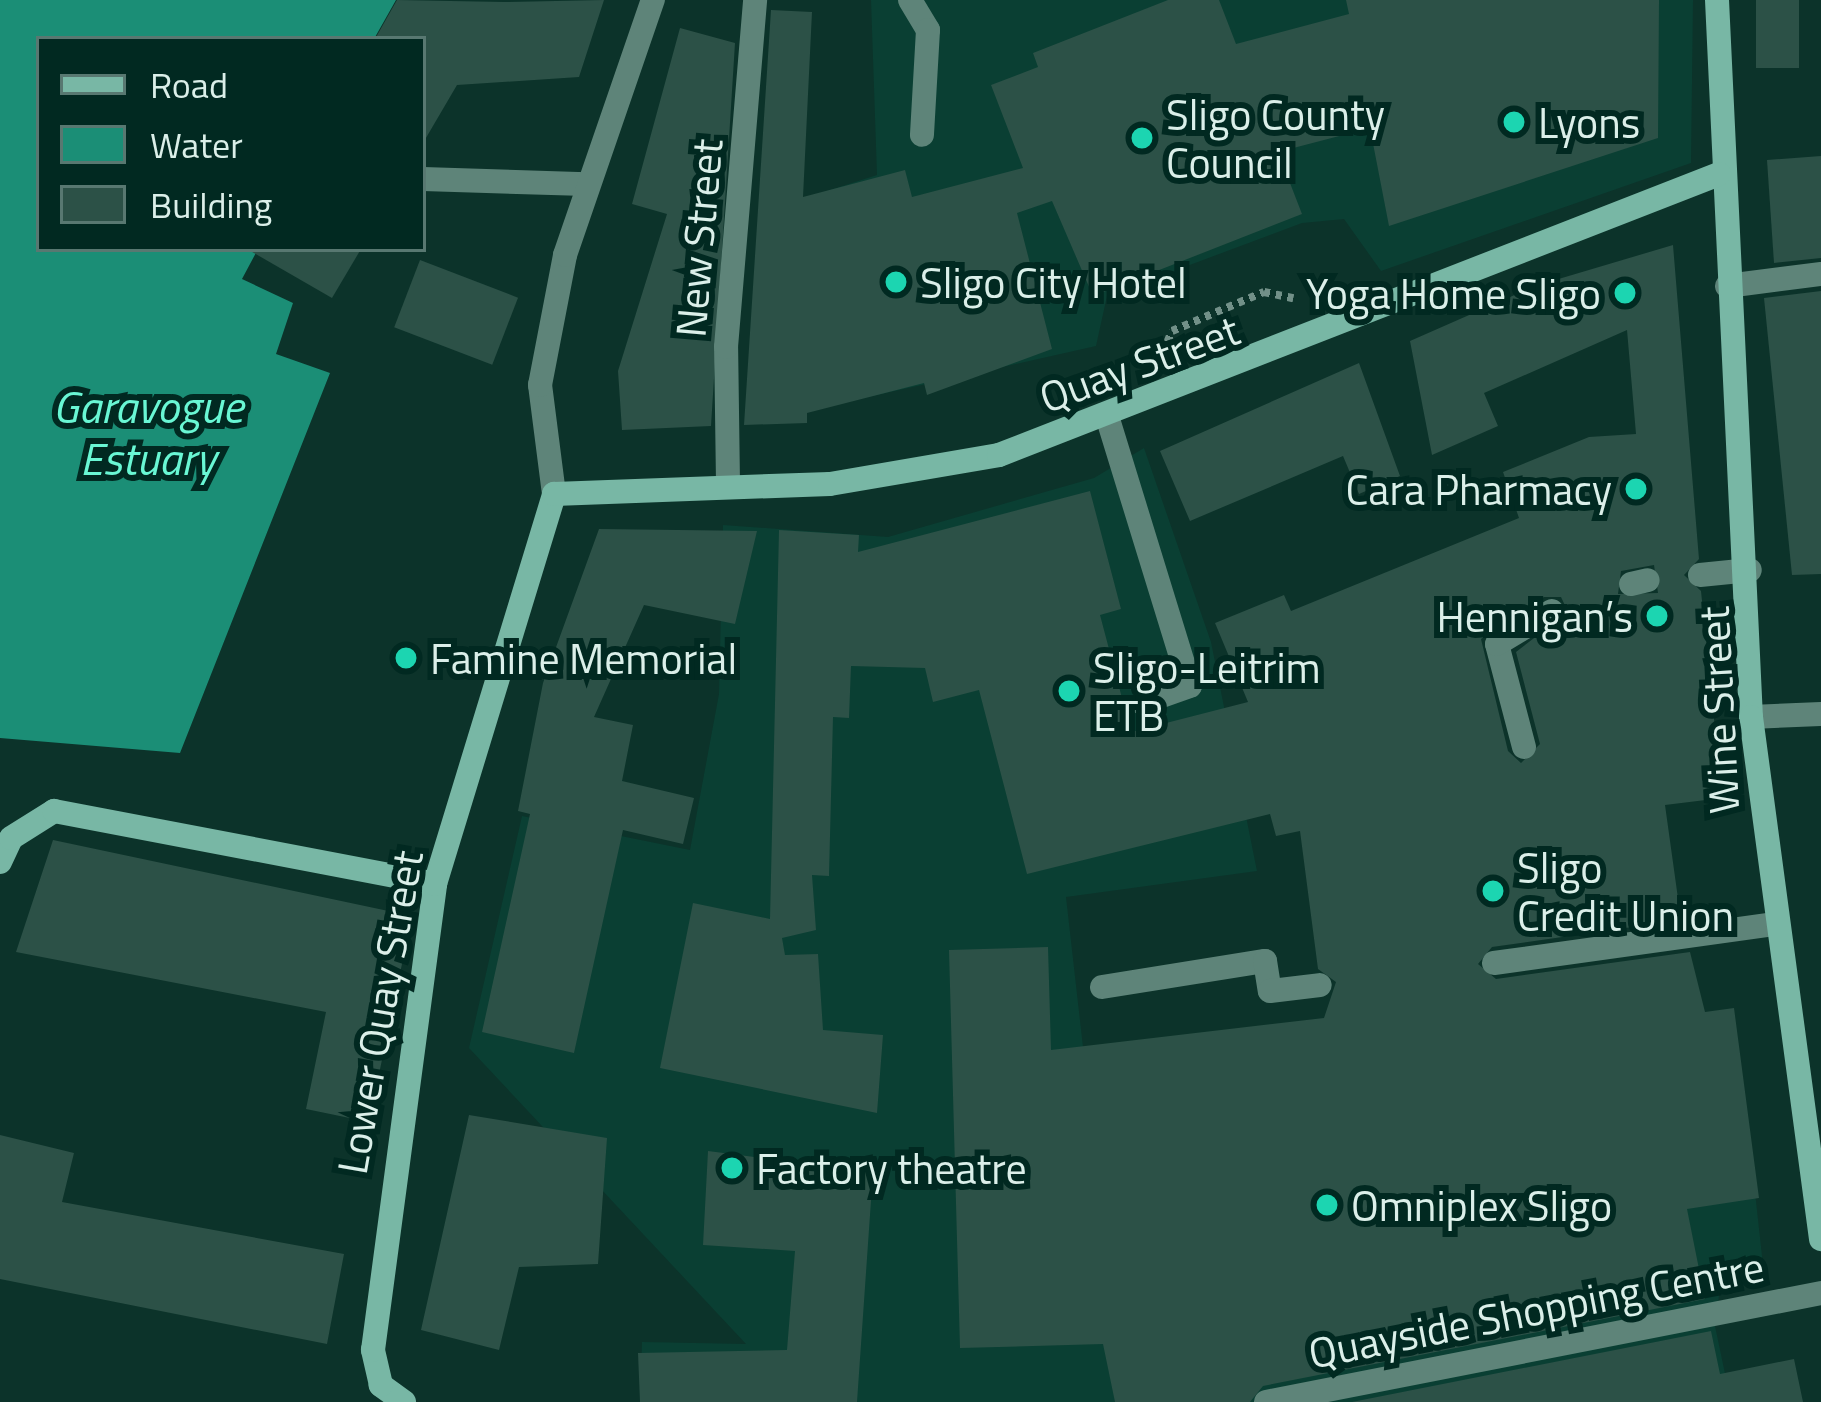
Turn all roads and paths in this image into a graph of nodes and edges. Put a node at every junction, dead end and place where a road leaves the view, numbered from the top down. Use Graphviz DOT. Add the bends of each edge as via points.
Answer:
graph roads {
  1 [pos="653,0"];
  2 [pos="755,0"];
  3 [pos="910,0"];
  4 [pos="1717,0"];
  5 [pos="922,135"];
  6 [pos="1719,174"];
  7 [pos="426,178"];
  8 [pos="586,184"];
  9 [pos="1821,274"];
  10 [pos="1727,286"];
  11 [pos="1107,416"];
  12 [pos="728,483"];
  13 [pos="554,494"];
  14 [pos="1750,570"];
  15 [pos="1700,575"];
  16 [pos="1552,611"];
  17 [pos="1142,704"];
  18 [pos="1818,709"];
  19 [pos="1751,717"];
  20 [pos="1524,747"];
  21 [pos="0,862"];
  22 [pos="435,884"];
  23 [pos="1775,924"];
  24 [pos="1494,963"];
  25 [pos="1320,985"];
  26 [pos="1102,987"];
  27 [pos="1821,1239"];
  28 [pos="1821,1293"];
  29 [pos="404,1402"];
  30 [pos="1266,1402"];
  1 -- 8 [label="street"];
  2 -- 12 [label="street, New Street" via="726,347"];
  3 -- 5 [label="street" via="928,30"];
  4 -- 6 [label="street, Wine Street"];
  6 -- 10 [label="street, Wine Street"];
  6 -- 11 [label="street, Quay Street"];
  7 -- 8 [label="street"];
  8 -- 13 [label="street" via="540,385"];
  9 -- 10 [label="street"];
  10 -- 14 [label="street, Wine Street"];
  11 -- 12 [label="street, Quay Street" via="998,455 830,484"];
  11 -- 17 [label="street" via="1190,686"];
  12 -- 13 [label="street, Quay Street"];
  13 -- 22 [label="street, Lower Quay Street"];
  14 -- 15 [label="street"];
  14 -- 19 [label="street, Wine Street"];
  16 -- 20 [label="street" via="1496,644"];
  18 -- 19 [label="street"];
  19 -- 23 [label="street, Wine Street"];
  21 -- 22 [label="street" via="11,838 54,811"];
  22 -- 29 [label="street, Lower Quay Street" via="373,1350 380,1385"];
  23 -- 24 [label="street"];
  23 -- 27 [label="street, Wine Street"];
  25 -- 26 [label="street" via="1270,991 1265,961"];
  28 -- 30 [label="street, Quayside Shopping Centre"];
}
